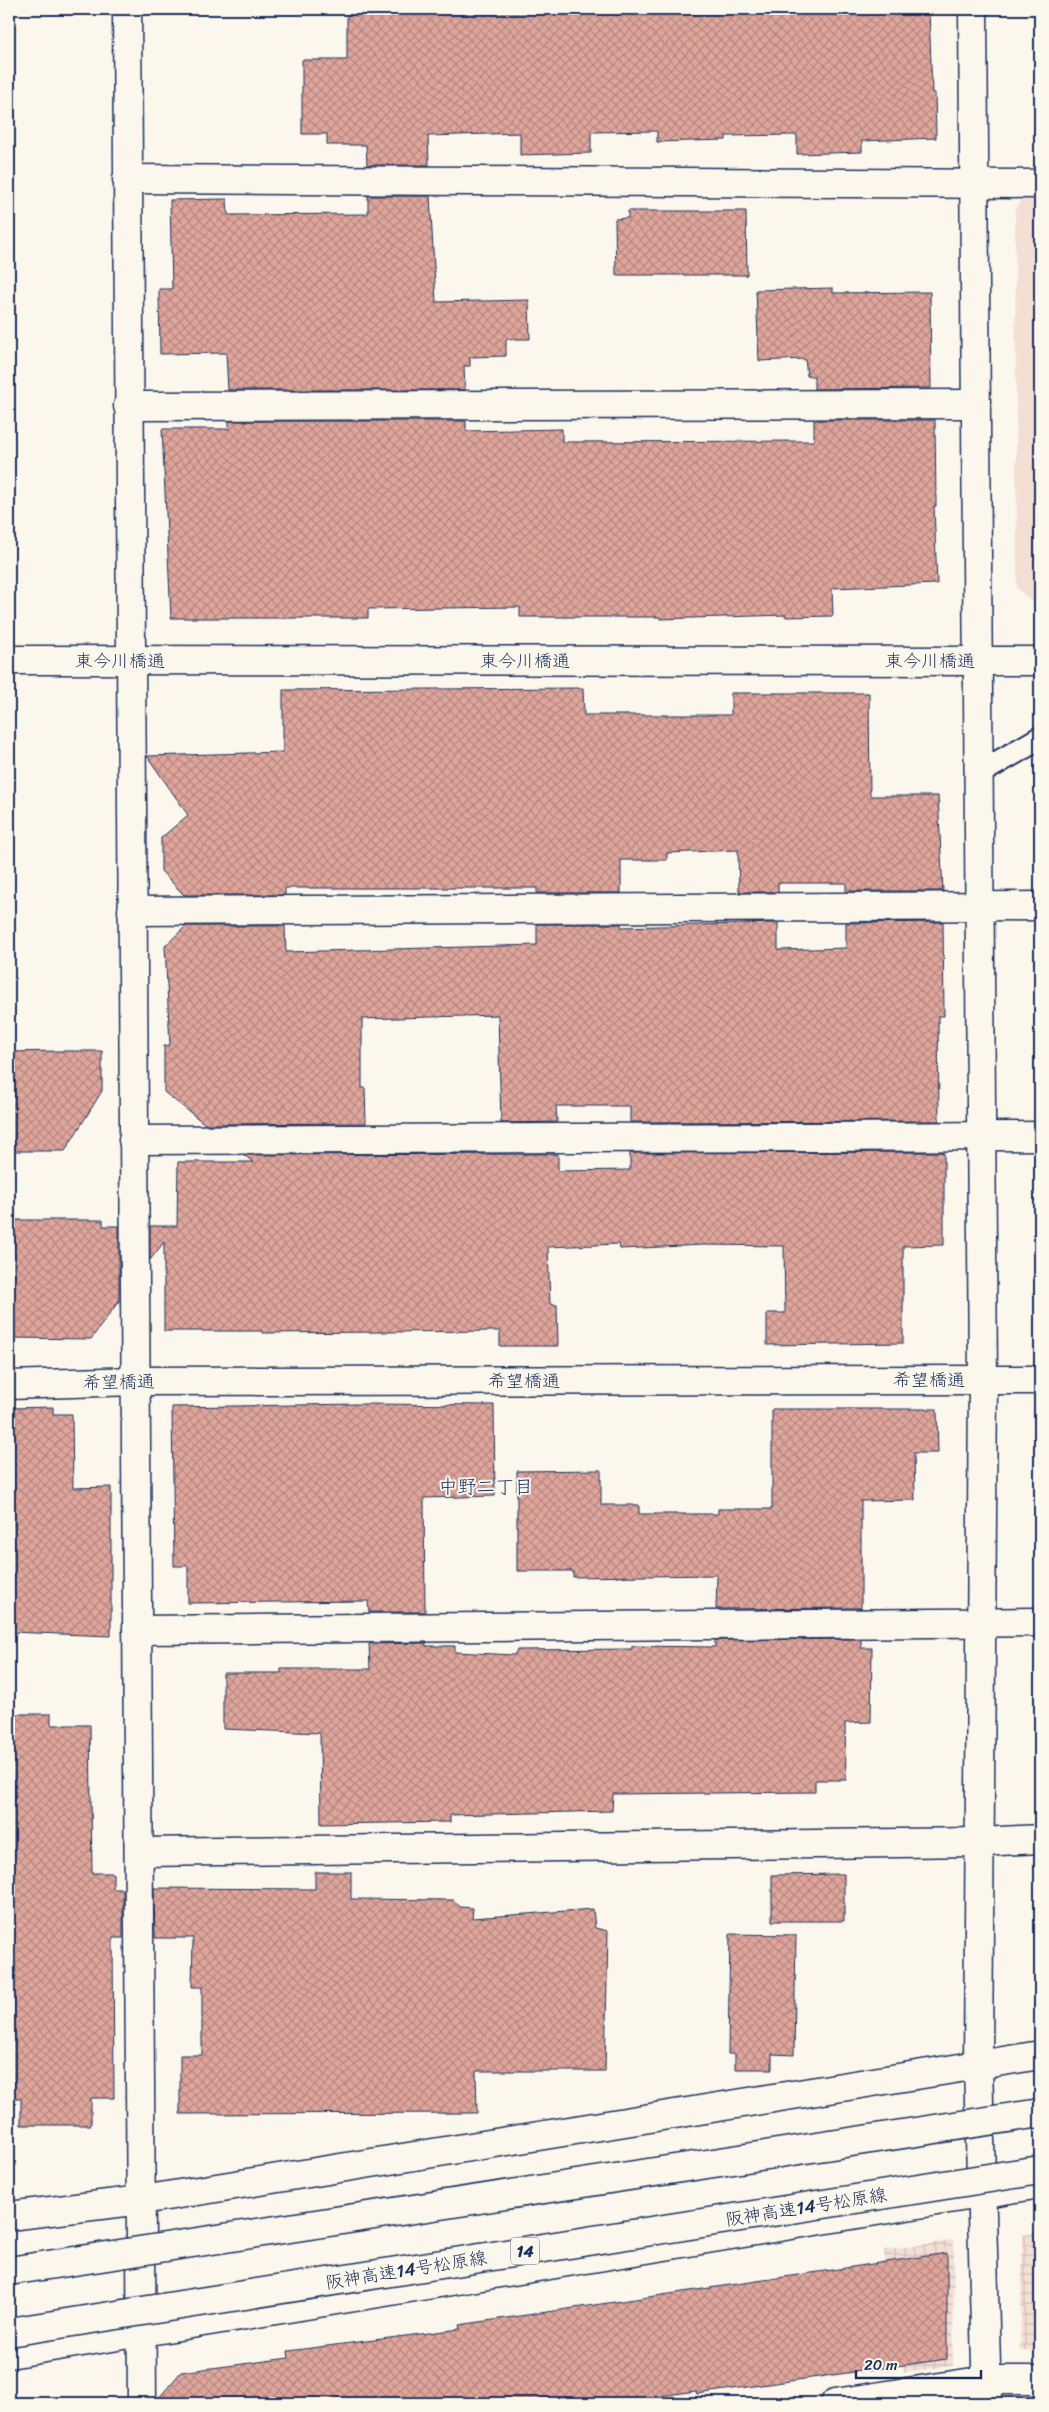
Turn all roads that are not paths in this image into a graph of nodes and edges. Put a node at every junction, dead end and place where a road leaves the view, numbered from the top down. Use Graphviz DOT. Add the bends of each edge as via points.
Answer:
graph roads {
  1 [pos="127,9"];
  2 [pos="973,9"];
  3 [pos="127,179"];
  4 [pos="974,184"];
  5 [pos="1040,184"];
  6 [pos="976,404"];
  7 [pos="128,406"];
  8 [pos="9,660"];
  9 [pos="130,661"];
  10 [pos="978,661"];
  11 [pos="1040,661"];
  12 [pos="1040,738"];
  13 [pos="978,774"];
  14 [pos="980,906"];
  15 [pos="1040,906"];
  16 [pos="132,911"];
  17 [pos="981,1136"];
  18 [pos="1040,1136"];
  19 [pos="133,1140"];
  20 [pos="983,1380"];
  21 [pos="1040,1380"];
  22 [pos="135,1381"];
  23 [pos="9,1385"];
  24 [pos="1040,1622"];
  25 [pos="981,1623"];
  26 [pos="137,1630"];
  27 [pos="1040,1838"];
  28 [pos="980,1842"];
  29 [pos="140,1852"];
  30 [pos="1040,2055"];
  31 [pos="978,2064"];
  32 [pos="1040,2113"];
  33 [pos="1040,2170"];
  34 [pos="1040,2184"];
  35 [pos="982,2194"];
  36 [pos="142,2200"];
  37 [pos="9,2216"];
  38 [pos="9,2272"];
  39 [pos="142,2331"];
  40 [pos="9,2332"];
  41 [pos="9,2354"];
  42 [pos="1040,2380"];
  43 [pos="986,2391"];
  44 [pos="142,2403"];
  45 [pos="835,2403"];
  1 -- 3 [label="main road"];
  2 -- 4 [label="main road"];
  3 -- 4 [label="main road"];
  3 -- 7 [label="main road"];
  4 -- 5 [label="main road"];
  4 -- 6 [label="main road"];
  6 -- 7 [label="main road"];
  6 -- 10 [label="main road"];
  7 -- 9 [label="main road"];
  8 -- 9 [label="main road, 東今川橋通"];
  9 -- 10 [label="main road, 東今川橋通"];
  9 -- 16 [label="main road"];
  10 -- 11 [label="main road, 東今川橋通"];
  10 -- 13 [label="main road"];
  12 -- 13 [label="lane"];
  13 -- 14 [label="main road"];
  14 -- 15 [label="main road"];
  14 -- 16 [label="main road"];
  14 -- 17 [label="main road"];
  16 -- 19 [label="main road"];
  17 -- 18 [label="main road"];
  17 -- 19 [label="main road"];
  17 -- 20 [label="main road"];
  19 -- 22 [label="main road"];
  20 -- 21 [label="main road, 希望橋通"];
  20 -- 22 [label="main road, 希望橋通"];
  20 -- 25 [label="main road"];
  22 -- 23 [label="main road, 希望橋通"];
  22 -- 26 [label="main road"];
  24 -- 25 [label="main road"];
  25 -- 26 [label="main road"];
  25 -- 28 [label="main road"];
  26 -- 29 [label="main road"];
  27 -- 28 [label="main road"];
  28 -- 29 [label="main road"];
  28 -- 31 [label="main road"];
  29 -- 36 [label="main road"];
  30 -- 31 [label="main road"];
  31 -- 35 [label="main road"];
  31 -- 36 [label="main road"];
  32 -- 38 [label="main road, bridge"];
  33 -- 40 [label="main road, 阪神高速14号松原線 / 14, bridge"];
  34 -- 35 [label="main road"];
  35 -- 39 [label="main road"];
  35 -- 43 [label="main road"];
  36 -- 37 [label="main road"];
  36 -- 39 [label="main road"];
  39 -- 41 [label="main road"];
  39 -- 44 [label="main road"];
  42 -- 43 [label="main road"];
  43 -- 45 [label="main road"];
}
